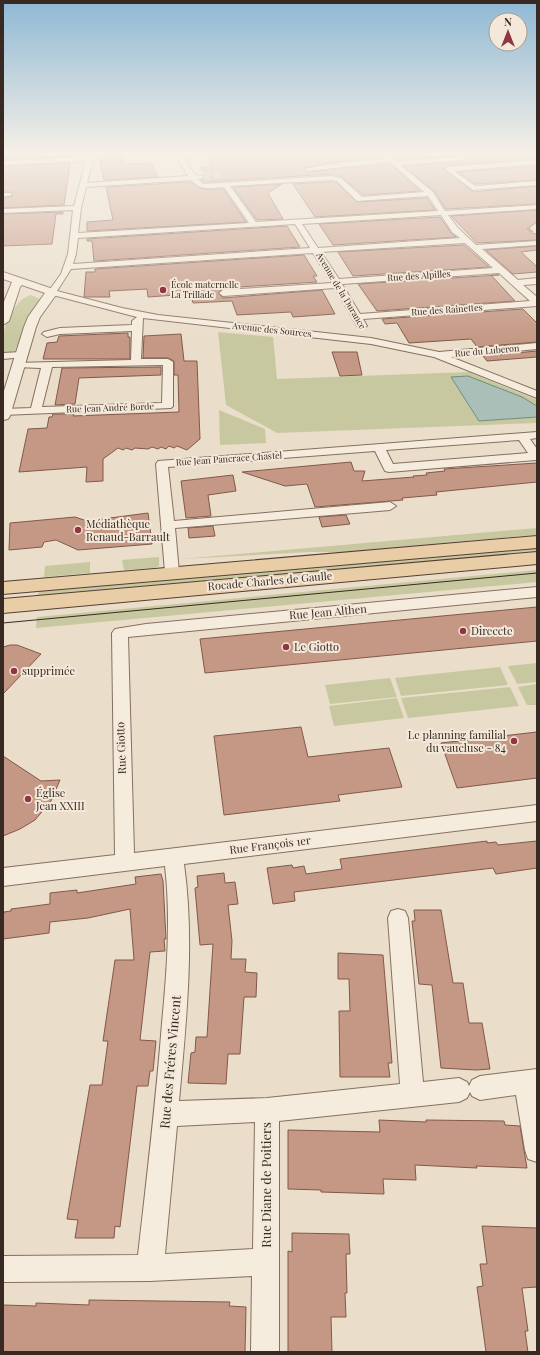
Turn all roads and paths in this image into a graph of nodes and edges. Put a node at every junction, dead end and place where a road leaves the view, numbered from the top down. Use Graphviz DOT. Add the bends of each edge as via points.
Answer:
graph roads {
  1 [pos="76,215"];
  2 [pos="247,215"];
  3 [pos="407,215"];
  4 [pos="445,215"];
  5 [pos="297,222"];
  6 [pos="254,225"];
  7 [pos="74,236"];
  8 [pos="467,240"];
  9 [pos="537,243"];
  10 [pos="476,247"];
  11 [pos="316,250"];
  12 [pos="68,267"];
  13 [pos="502,270"];
  14 [pos="5,277"];
  15 [pos="537,281"];
  16 [pos="21,282"];
  17 [pos="337,283"];
  18 [pos="517,283"];
  19 [pos="36,287"];
  20 [pos="52,292"];
  21 [pos="222,293"];
  22 [pos="12,299"];
  23 [pos="537,303"];
  24 [pos="143,315"];
  25 [pos="357,317"];
  26 [pos="3,321"];
  27 [pos="137,328"];
  28 [pos="47,334"];
  29 [pos="371,341"];
  30 [pos="537,346"];
  31 [pos="437,355"];
  32 [pos="3,356"];
  33 [pos="20,360"];
  34 [pos="136,363"];
  35 [pos="47,365"];
  36 [pos="7,388"];
  37 [pos="537,395"];
  38 [pos="36,411"];
  39 [pos="4,414"];
  40 [pos="537,435"];
  41 [pos="523,436"];
  42 [pos="379,448"];
  43 [pos="390,506"];
  44 [pos="168,525"];
  45 [pos="537,542"];
  46 [pos="537,558"];
  47 [pos="172,572"];
  48 [pos="3,588"];
  49 [pos="537,592"];
  50 [pos="3,606"];
  51 [pos="120,633"];
  52 [pos="537,813"];
  53 [pos="173,857"];
  54 [pos="125,862"];
  55 [pos="3,877"];
  56 [pos="398,918"];
  57 [pos="531,1082"];
  58 [pos="412,1094"];
  59 [pos="267,1110"];
  60 [pos="166,1114"];
  61 [pos="537,1150"];
  62 [pos="266,1262"];
  63 [pos="150,1268"];
  64 [pos="3,1269"];
  65 [pos="265,1352"];
  1 -- 7 [label="street"];
  2 -- 6 [label="street"];
  3 -- 5 [label="street"];
  4 -- 8 [label="street"];
  5 -- 6 [label="street"];
  5 -- 11 [label="street, Avenue de la Durance" via="311,247"];
  6 -- 7 [label="street"];
  7 -- 12 [label="street"];
  8 -- 10 [label="street"];
  8 -- 11 [label="street"];
  9 -- 10 [label="street"];
  10 -- 13 [label="street"];
  11 -- 12 [label="street"];
  11 -- 17 [label="street, Avenue de la Durance"];
  12 -- 20 [label="street"];
  13 -- 17 [label="street, Rue des Alpilles"];
  13 -- 18 [label="street"];
  14 -- 16 [label="street, Avenue des Sources"];
  15 -- 18 [label="street"];
  16 -- 19 [label="street, Avenue des Sources"];
  16 -- 22 [label="street" via="15,285"];
  17 -- 21 [label="street, Rue des Alpilles"];
  17 -- 25 [label="street, Avenue de la Durance"];
  18 -- 23 [label="street"];
  19 -- 20 [label="street, Avenue des Sources"];
  19 -- 22 [label="street"];
  20 -- 24 [label="street, Avenue des Sources"];
  20 -- 33 [label="street" via="34,317"];
  22 -- 26 [label="street"];
  23 -- 25 [label="street, Rue des Rainettes"];
  24 -- 27 [label="street" via="137,321"];
  24 -- 29 [label="street, Avenue des Sources"];
  25 -- 29 [label="street, Avenue de la Durance"];
  27 -- 28 [label="street" via="60,331"];
  27 -- 34 [label="street"];
  29 -- 31 [label="street, Avenue des Sources"];
  30 -- 31 [label="street, Rue du Luberon"];
  31 -- 37 [label="street, Avenue des Sources"];
  32 -- 33 [label="street, Rue Jean André Borde"];
  33 -- 35 [label="street, Rue Jean André Borde"];
  33 -- 36 [label="street"];
  34 -- 35 [label="street, Rue Jean André Borde"];
  34 -- 38 [label="street, Rue Jean André Borde" via="168,362 167,406"];
  35 -- 38 [label="street"];
  36 -- 39 [label="street"];
  38 -- 39 [label="street, Rue Jean André Borde"];
  40 -- 41 [label="street, Rue Jean Pancrace Chastel"];
  41 -- 42 [label="street, Rue Jean Pancrace Chastel"];
  41 -- 42 [label="street" via="536,456 389,468"];
  42 -- 44 [label="street, Rue Jean Pancrace Chastel" via="162,464"];
  43 -- 44 [label="street"];
  44 -- 47 [label="street, Rue Jean Pancrace Chastel"];
  45 -- 47 [label="main road, Rocade Charles de Gaulle"];
  46 -- 50 [label="main road, Rocade Charles de Gaulle"];
  47 -- 48 [label="main road, Rocade Charles de Gaulle"];
  49 -- 51 [label="street, Rue Jean Althen"];
  51 -- 54 [label="street, Rue Giotto"];
  52 -- 53 [label="street, Rue François 1er"];
  53 -- 54 [label="street, Rue François 1er"];
  53 -- 60 [label="street, Rue des Fréres Vincent" via="179,947"];
  54 -- 55 [label="street, Rue François 1er"];
  56 -- 58 [label="street"];
  57 -- 58 [label="street, Rue Diane de Poitiers"];
  57 -- 61 [label="street"];
  58 -- 59 [label="street, Rue Diane de Poitiers"];
  59 -- 60 [label="street"];
  59 -- 62 [label="street, Rue Diane de Poitiers"];
  60 -- 63 [label="street, Rue des Fréres Vincent"];
  62 -- 63 [label="street, Rue Diane de Poitiers"];
  62 -- 65 [label="street"];
  63 -- 64 [label="street, Rue Diane de Poitiers"];
}
